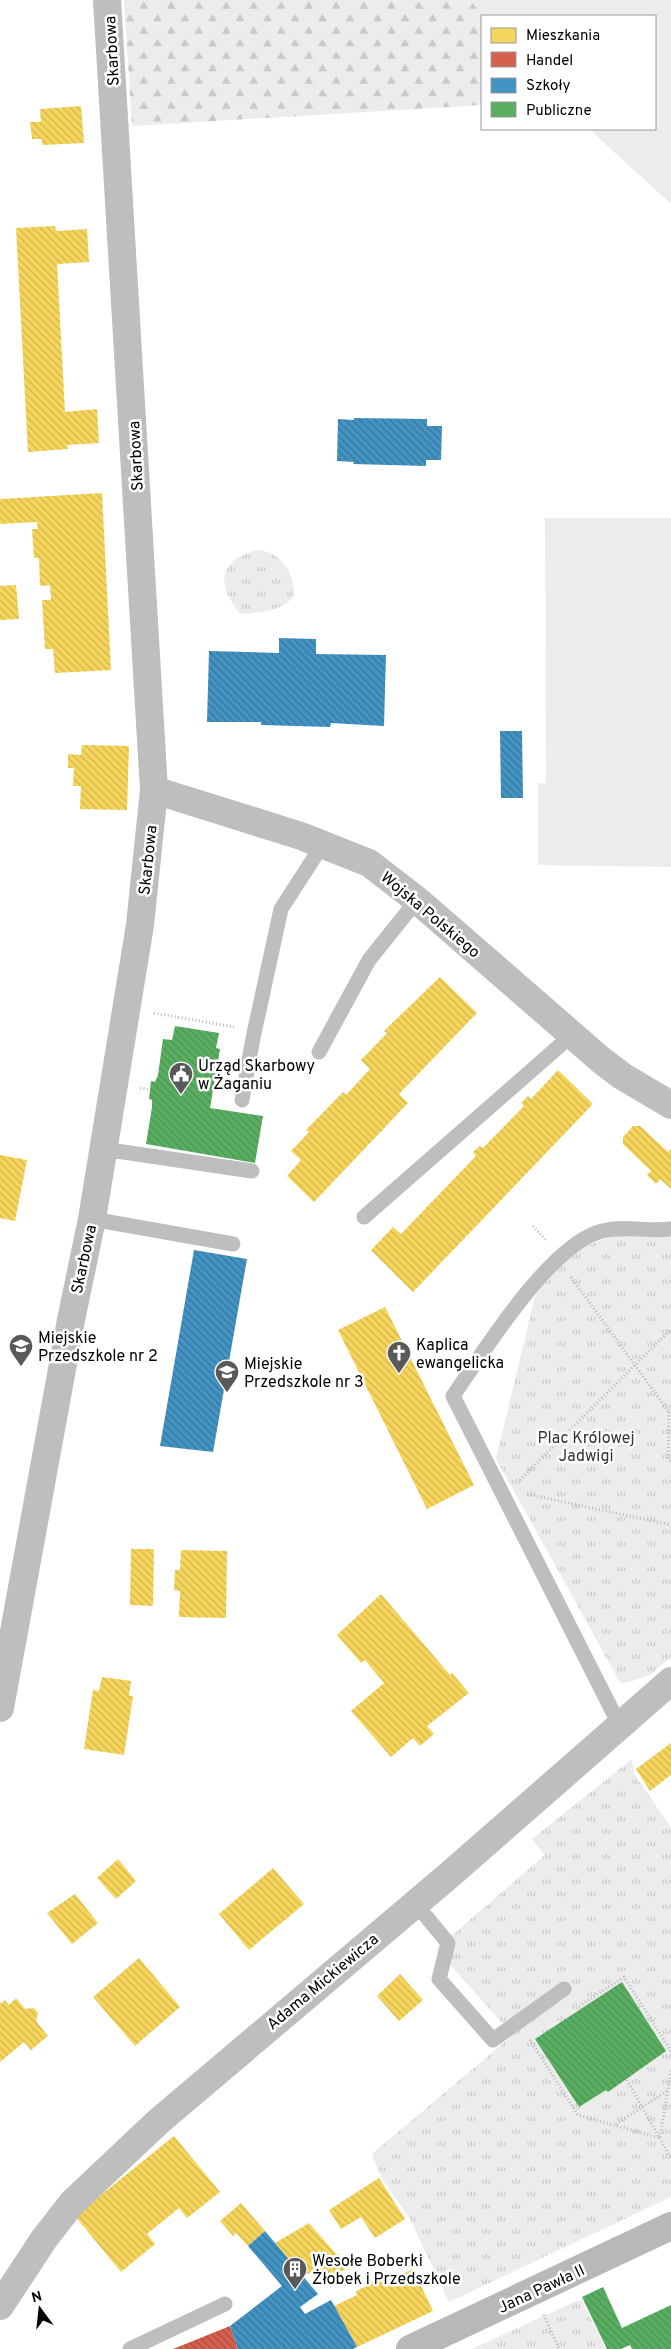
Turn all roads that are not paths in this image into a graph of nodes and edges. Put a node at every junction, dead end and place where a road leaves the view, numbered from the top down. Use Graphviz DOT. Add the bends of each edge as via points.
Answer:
graph roads {
  1 [pos="107,0"];
  2 [pos="154,790"];
  3 [pos="323,844"];
  4 [pos="416,900"];
  5 [pos="573,1034"];
  6 [pos="319,1052"];
  7 [pos="242,1100"];
  8 [pos="671,1105"];
  9 [pos="103,1149"];
  10 [pos="252,1171"];
  11 [pos="364,1217"];
  12 [pos="92,1219"];
  13 [pos="671,1229"];
  14 [pos="233,1244"];
  15 [pos="671,1681"];
  16 [pos="0,1708"];
  17 [pos="620,1726"];
  18 [pos="415,1903"];
  19 [pos="564,1990"];
  20 [pos="671,2226"];
  21 [pos="225,2304"];
  22 [pos="0,2306"];
  23 [pos="440,2343"];
  24 [pos="130,2349"];
  25 [pos="410,2349"];
  1 -- 2 [label="street, Skarbowa"];
  2 -- 3 [label="street, Wojska Polskiego"];
  2 -- 9 [label="street, Skarbowa" via="140,925"];
  3 -- 4 [label="street, Wojska Polskiego" via="369,863"];
  3 -- 7 [label="lane" via="281,909"];
  4 -- 5 [label="street, Wojska Polskiego"];
  4 -- 6 [label="lane" via="369,960"];
  5 -- 8 [label="street, Wojska Polskiego" via="622,1076"];
  5 -- 11 [label="lane"];
  9 -- 10 [label="lane"];
  9 -- 12 [label="street, Skarbowa"];
  12 -- 14 [label="lane"];
  12 -- 16 [label="street, Skarbowa"];
  13 -- 17 [label="lane" via="602,1230 575,1243 557,1259 507,1318 453,1396 507,1493"];
  15 -- 17 [label="street, Adama Mickiewicza"];
  17 -- 18 [label="street, Adama Mickiewicza"];
  18 -- 19 [label="lane" via="448,1942 439,1979 493,2040"];
  18 -- 22 [label="street, Adama Mickiewicza" via="113,2163 72,2203 44,2238"];
  20 -- 23 [label="main road, Jana Pawła II"];
  21 -- 24 [label="lane"];
  23 -- 25 [label="main road, Jana Pawła II"];
}
